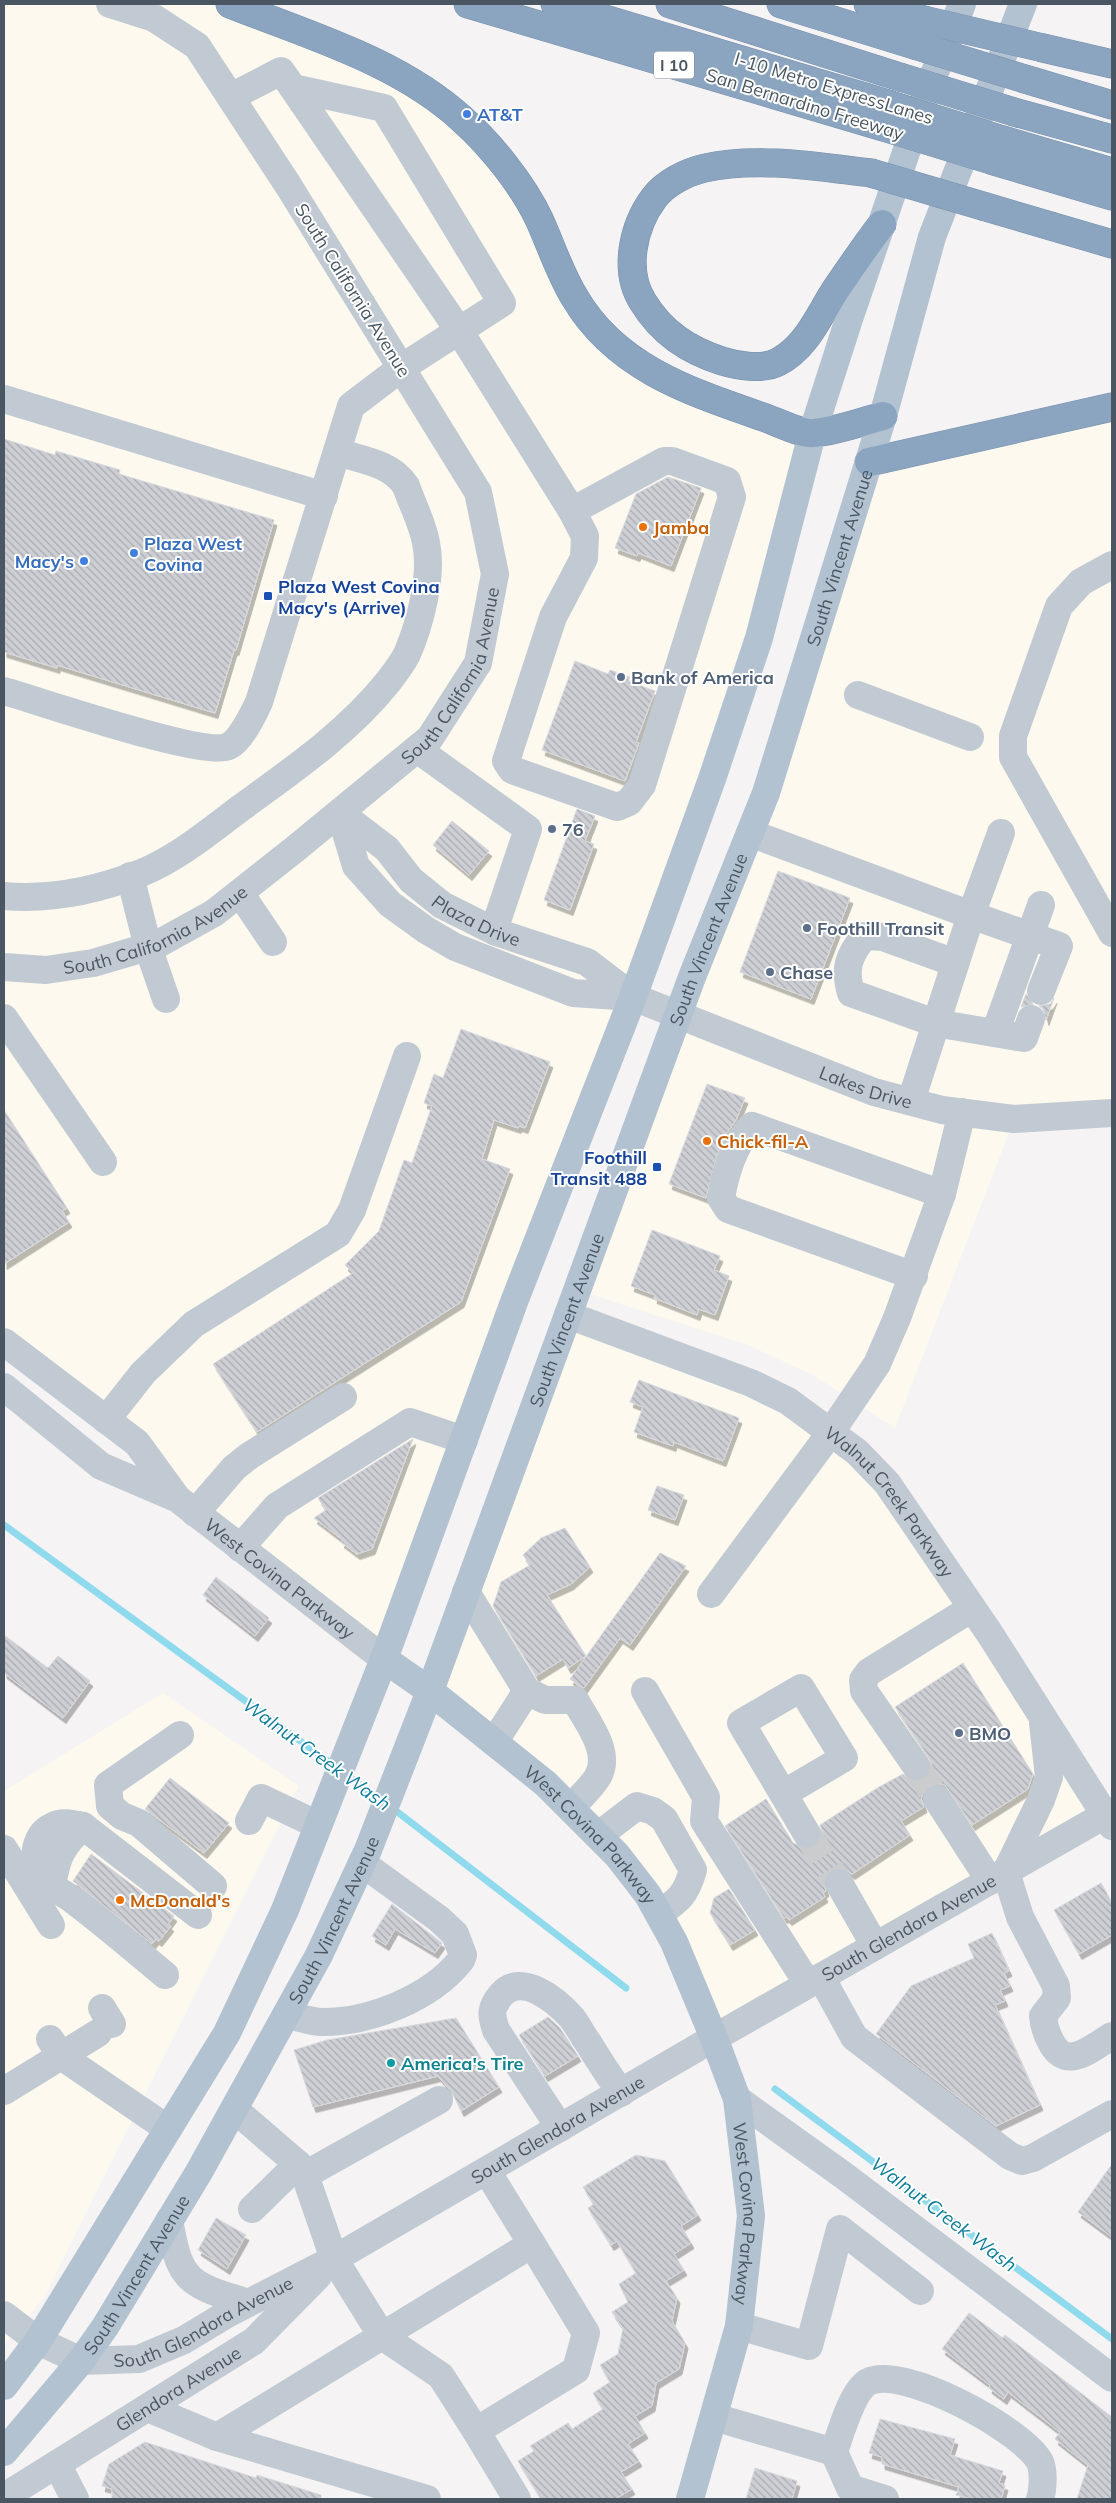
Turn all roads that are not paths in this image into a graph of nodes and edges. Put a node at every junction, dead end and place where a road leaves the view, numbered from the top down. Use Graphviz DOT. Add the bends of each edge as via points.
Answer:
graph roads {
  1 [pos="110,4"];
  2 [pos="230,4"];
  3 [pos="468,4"];
  4 [pos="555,4"];
  5 [pos="670,4"];
  6 [pos="781,4"];
  7 [pos="868,4"];
  8 [pos="962,4"];
  9 [pos="1023,4"];
  10 [pos="1112,64"];
  11 [pos="293,88"];
  12 [pos="231,97"];
  13 [pos="1112,105"];
  14 [pos="884,115"];
  15 [pos="1112,139"];
  16 [pos="999,150"];
  17 [pos="1112,172"];
  18 [pos="1112,196"];
  19 [pos="882,224"];
  20 [pos="1112,244"];
  21 [pos="460,332"];
  22 [pos="401,368"];
  23 [pos="4,399"];
  24 [pos="1112,407"];
  25 [pos="883,416"];
  26 [pos="812,434"];
  27 [pos="337,452"];
  28 [pos="869,462"];
  29 [pos="324,496"];
  30 [pos="572,511"];
  31 [pos="1112,565"];
  32 [pos="4,691"];
  33 [pos="858,696"];
  34 [pos="970,737"];
  35 [pos="417,749"];
  36 [pos="340,813"];
  37 [pos="1001,833"];
  38 [pos="750,834"];
  39 [pos="130,876"];
  40 [pos="240,893"];
  41 [pos="4,896"];
  42 [pos="1041,905"];
  43 [pos="971,915"];
  44 [pos="494,930"];
  45 [pos="1112,933"];
  46 [pos="1029,935"];
  47 [pos="273,942"];
  48 [pos="148,947"];
  49 [pos="955,963"];
  50 [pos="4,967"];
  51 [pos="1041,991"];
  52 [pos="633,997"];
  53 [pos="166,999"];
  54 [pos="678,1015"];
  55 [pos="4,1018"];
  56 [pos="1031,1019"];
  57 [pos="935,1023"];
  58 [pos="995,1033"];
  59 [pos="407,1056"];
  60 [pos="917,1103"];
  61 [pos="962,1112"];
  62 [pos="1112,1113"];
  63 [pos="103,1162"];
  64 [pos="942,1194"];
  65 [pos="914,1276"];
  66 [pos="568,1314"];
  67 [pos="4,1342"];
  68 [pos="4,1387"];
  69 [pos="343,1397"];
  70 [pos="106,1420"];
  71 [pos="831,1432"];
  72 [pos="464,1440"];
  73 [pos="186,1506"];
  74 [pos="240,1548"];
  75 [pos="466,1592"];
  76 [pos="711,1594"];
  77 [pos="972,1608"];
  78 [pos="384,1659"];
  79 [pos="527,1690"];
  80 [pos="430,1691"];
  81 [pos="645,1691"];
  82 [pos="1043,1719"];
  83 [pos="180,1735"];
  84 [pos="494,1742"];
  85 [pos="916,1766"];
  86 [pos="783,1794"];
  87 [pos="936,1798"];
  88 [pos="571,1808"];
  89 [pos="1110,1817"];
  90 [pos="249,1821"];
  91 [pos="318,1825"];
  92 [pos="807,1834"];
  93 [pos="599,1835"];
  94 [pos="4,1849"];
  95 [pos="362,1863"];
  96 [pos="998,1876"];
  97 [pos="838,1883"];
  98 [pos="214,1886"];
  99 [pos="31,1888"];
  100 [pos="658,1914"];
  101 [pos="198,1915"];
  102 [pos="51,1924"];
  103 [pos="875,1946"];
  104 [pos="165,1975"];
  105 [pos="815,1981"];
  106 [pos="286,2015"];
  107 [pos="104,2022"];
  108 [pos="1112,2036"];
  109 [pos="714,2038"];
  110 [pos="55,2047"];
  111 [pos="4,2091"];
  112 [pos="621,2093"];
  113 [pos="737,2099"];
  114 [pos="439,2100"];
  115 [pos="234,2109"];
  116 [pos="1112,2114"];
  117 [pos="560,2128"];
  118 [pos="168,2129"];
  119 [pos="302,2170"];
  120 [pos="487,2171"];
  121 [pos="252,2209"];
  122 [pos="169,2221"];
  123 [pos="532,2244"];
  124 [pos="334,2259"];
  125 [pos="920,2291"];
  126 [pos="248,2303"];
  127 [pos="4,2315"];
  128 [pos="739,2326"];
  129 [pos="382,2336"];
  130 [pos="38,2341"];
  131 [pos="81,2361"];
  132 [pos="1112,2378"];
  133 [pos="4,2386"];
  134 [pos="148,2408"];
  135 [pos="714,2416"];
  136 [pos="476,2431"];
  137 [pos="217,2437"];
  138 [pos="4,2452"];
  139 [pos="834,2452"];
  140 [pos="57,2464"];
  141 [pos="4,2497"];
  142 [pos="75,2499"];
  143 [pos="427,2499"];
  144 [pos="516,2499"];
  145 [pos="690,2499"];
  146 [pos="885,2499"];
  147 [pos="1040,2499"];
  1 -- 12 [label="street, South California Avenue" via="154,18 196,46"];
  2 -- 26 [label="highway" via="383,66 413,81 465,121 512,176 538,216 574,297 587,317 608,342 628,358 689,391"];
  3 -- 14 [label="highway, San Bernardino Freeway / I 10"];
  4 -- 14 [label="highway, I-10 Metro ExpressLanes"];
  5 -- 15 [label="highway, I-10 Metro ExpressLanes, bridge" via="1014,112"];
  6 -- 13 [label="highway, bridge"];
  7 -- 10 [label="highway, bridge"];
  8 -- 19 [label="main road" via="925,98"];
  9 -- 25 [label="main road, South Vincent Avenue" via="932,237"];
  11 -- 12 [label="street" via="281,71"];
  11 -- 21 [label="street"];
  11 -- 21 [label="street" via="384,108 502,303"];
  12 -- 22 [label="street, South California Avenue"];
  14 -- 16 [label="highway, San Bernardino Freeway / I 10, bridge"];
  16 -- 17 [label="highway"];
  16 -- 18 [label="highway, San Bernardino Freeway / I 10"];
  19 -- 20 [label="highway, bridge" via="797,350 777,362 762,366 731,364 680,343 660,325 642,300 632,272 633,252 643,218 654,197 676,180 705,168 753,164 794,164 871,173"];
  19 -- 26 [label="main road"];
  21 -- 22 [label="street"];
  21 -- 30 [label="street"];
  22 -- 27 [label="street" via="351,406"];
  22 -- 35 [label="street, South California Avenue" via="478,492 495,574 478,663 430,738"];
  23 -- 29 [label="street"];
  24 -- 28 [label="highway"];
  25 -- 26 [label="highway"];
  25 -- 28 [label="main road, South Vincent Avenue"];
  26 -- 52 [label="main road" via="759,638"];
  27 -- 29 [label="street"];
  27 -- 39 [label="street" via="391,470 400,478 406,486 426,543 428,570 423,601 407,654 372,702 328,742 186,849"];
  28 -- 38 [label="main road, South Vincent Avenue" via="769,785"];
  29 -- 32 [label="street" via="259,702 231,746 216,750 177,742"];
  30 -- 30 [label="street" via="664,461 727,481 732,496 642,785 629,802 617,807 512,770 506,761 553,616 584,558 585,536"];
  31 -- 45 [label="street" via="1081,582 1059,606 1013,736 1013,757"];
  33 -- 34 [label="street"];
  35 -- 36 [label="street, South California Avenue"];
  35 -- 44 [label="street" via="528,829"];
  36 -- 40 [label="street, South California Avenue"];
  36 -- 44 [label="street, Plaza Drive" via="387,849 412,880 442,905"];
  36 -- 52 [label="street" via="356,866 390,904 426,930 455,947 573,993"];
  37 -- 43 [label="street"];
  38 -- 43 [label="street"];
  38 -- 54 [label="main road, South Vincent Avenue"];
  39 -- 41 [label="street" via="95,888 49,896"];
  39 -- 48 [label="street"];
  40 -- 47 [label="street"];
  40 -- 48 [label="street, South California Avenue" via="214,913"];
  42 -- 46 [label="street"];
  43 -- 46 [label="street"];
  43 -- 49 [label="street"];
  44 -- 52 [label="street, Plaza Drive" via="587,962"];
  46 -- 51 [label="street" via="1059,946"];
  46 -- 58 [label="street"];
  48 -- 50 [label="street, South California Avenue" via="93,963 46,970"];
  48 -- 53 [label="street"];
  49 -- 57 [label="street"];
  49 -- 57 [label="street" via="883,937 865,936 854,948 845,974 851,993"];
  52 -- 54 [label="street, Lakes Drive"];
  52 -- 72 [label="main road"];
  54 -- 60 [label="street, Lakes Drive" via="874,1092"];
  54 -- 66 [label="main road, South Vincent Avenue"];
  55 -- 63 [label="street"];
  56 -- 58 [label="street" via="1024,1038"];
  57 -- 58 [label="street"];
  57 -- 60 [label="street"];
  59 -- 70 [label="street" via="352,1210 338,1234 194,1324 143,1373"];
  60 -- 61 [label="street, Lakes Drive"];
  61 -- 62 [label="street, Lakes Drive" via="1014,1119"];
  61 -- 64 [label="street"];
  64 -- 65 [label="street"];
  64 -- 65 [label="street" via="752,1126 744,1134 724,1181 721,1198 728,1209"];
  65 -- 71 [label="street" via="877,1364"];
  66 -- 71 [label="street, Walnut Creek Parkway" via="751,1383 788,1401"];
  66 -- 75 [label="main road, South Vincent Avenue"];
  67 -- 70 [label="street, West Covina Parkway"];
  68 -- 73 [label="street, West Covina Parkway" via="100,1466"];
  69 -- 73 [label="street" via="249,1456"];
  70 -- 73 [label="street, West Covina Parkway" via="137,1444"];
  71 -- 76 [label="street"];
  71 -- 77 [label="street, Walnut Creek Parkway" via="857,1452 887,1483"];
  72 -- 74 [label="street" via="410,1422 277,1506"];
  72 -- 78 [label="main road"];
  73 -- 74 [label="street, West Covina Parkway"];
  74 -- 78 [label="street, West Covina Parkway"];
  75 -- 79 [label="street"];
  75 -- 80 [label="main road, South Vincent Avenue"];
  77 -- 82 [label="street, Walnut Creek Parkway"];
  77 -- 85 [label="street" via="869,1672 863,1680 864,1691"];
  78 -- 80 [label="main road, West Covina Parkway"];
  78 -- 91 [label="main road"];
  79 -- 84 [label="street"];
  79 -- 88 [label="street" via="545,1700 575,1700 601,1750 602,1766 597,1778"];
  80 -- 84 [label="main road, West Covina Parkway"];
  80 -- 95 [label="main road, South Vincent Avenue"];
  81 -- 105 [label="street" via="706,1797 704,1821"];
  82 -- 89 [label="street, Walnut Creek Parkway"];
  82 -- 96 [label="street" via="1049,1777 1041,1800"];
  83 -- 98 [label="street" via="108,1785 110,1806 122,1816 139,1823"];
  84 -- 88 [label="main road, West Covina Parkway"];
  86 -- 92 [label="street"];
  87 -- 96 [label="street"];
  88 -- 93 [label="main road, West Covina Parkway"];
  89 -- 96 [label="street, South Glendora Avenue"];
  90 -- 91 [label="street" via="262,1798"];
  91 -- 118 [label="main road" via="285,1910 227,2033"];
  93 -- 100 [label="main road, West Covina Parkway" via="648,1894"];
  93 -- 100 [label="street" via="637,1806 653,1810 664,1819 693,1870 680,1899"];
  94 -- 99 [label="street"];
  95 -- 106 [label="main road, South Vincent Avenue" via="319,1955"];
  95 -- 106 [label="street" via="455,1934 463,1955 461,1960 432,1989 407,2002 366,2015 320,2022"];
  96 -- 103 [label="street, South Glendora Avenue"];
  96 -- 108 [label="street" via="1056,1986 1058,1998 1043,2016 1044,2028 1057,2053 1076,2056"];
  97 -- 103 [label="street"];
  99 -- 101 [label="street" via="57,1859 66,1842 83,1826"];
  99 -- 102 [label="street"];
  99 -- 104 [label="street"];
  100 -- 109 [label="main road, West Covina Parkway" via="674,1942"];
  103 -- 105 [label="street, South Glendora Avenue"];
  105 -- 109 [label="street, South Glendora Avenue"];
  105 -- 116 [label="street" via="854,2037 1010,2156 1022,2161 1033,2158"];
  106 -- 115 [label="main road, South Vincent Avenue"];
  107 -- 110 [label="street"];
  109 -- 112 [label="street, South Glendora Avenue"];
  109 -- 113 [label="main road, West Covina Parkway"];
  110 -- 111 [label="street"];
  110 -- 118 [label="street"];
  112 -- 117 [label="street, South Glendora Avenue"];
  112 -- 117 [label="street" via="572,2018 531,1987 520,1985 504,1991 492,2004 491,2016 496,2030"];
  113 -- 128 [label="main road, West Covina Parkway" via="751,2216"];
  113 -- 132 [label="street"];
  114 -- 119 [label="street"];
  115 -- 119 [label="street"];
  115 -- 122 [label="main road, South Vincent Avenue"];
  117 -- 120 [label="street, South Glendora Avenue"];
  118 -- 130 [label="main road"];
  119 -- 121 [label="street"];
  119 -- 124 [label="street"];
  120 -- 123 [label="street"];
  120 -- 124 [label="street, South Glendora Avenue"];
  122 -- 126 [label="street" via="186,2274 203,2286"];
  122 -- 131 [label="main road, South Vincent Avenue"];
  123 -- 129 [label="street"];
  123 -- 136 [label="street" via="586,2332 576,2370"];
  124 -- 126 [label="street, South Glendora Avenue"];
  124 -- 129 [label="street"];
  124 -- 134 [label="street, Glendora Avenue" via="254,2341"];
  125 -- 128 [label="street" via="840,2229 809,2346"];
  126 -- 131 [label="street, South Glendora Avenue" via="184,2340 138,2359"];
  127 -- 130 [label="street, South Glendora Avenue"];
  128 -- 135 [label="main road, West Covina Parkway"];
  129 -- 136 [label="street" via="441,2376"];
  129 -- 137 [label="street"];
  130 -- 131 [label="street, South Glendora Avenue"];
  130 -- 133 [label="main road"];
  131 -- 138 [label="main road, South Vincent Avenue"];
  134 -- 137 [label="street"];
  134 -- 140 [label="street, Glendora Avenue"];
  135 -- 139 [label="street"];
  135 -- 145 [label="main road, West Covina Parkway"];
  136 -- 144 [label="street"];
  137 -- 143 [label="street"];
  139 -- 146 [label="street" via="850,2488"];
  139 -- 147 [label="street" via="856,2394 868,2382 888,2377 950,2396 1020,2439 1040,2463 1043,2491"];
  140 -- 141 [label="street, Glendora Avenue"];
  140 -- 142 [label="street"];
}
